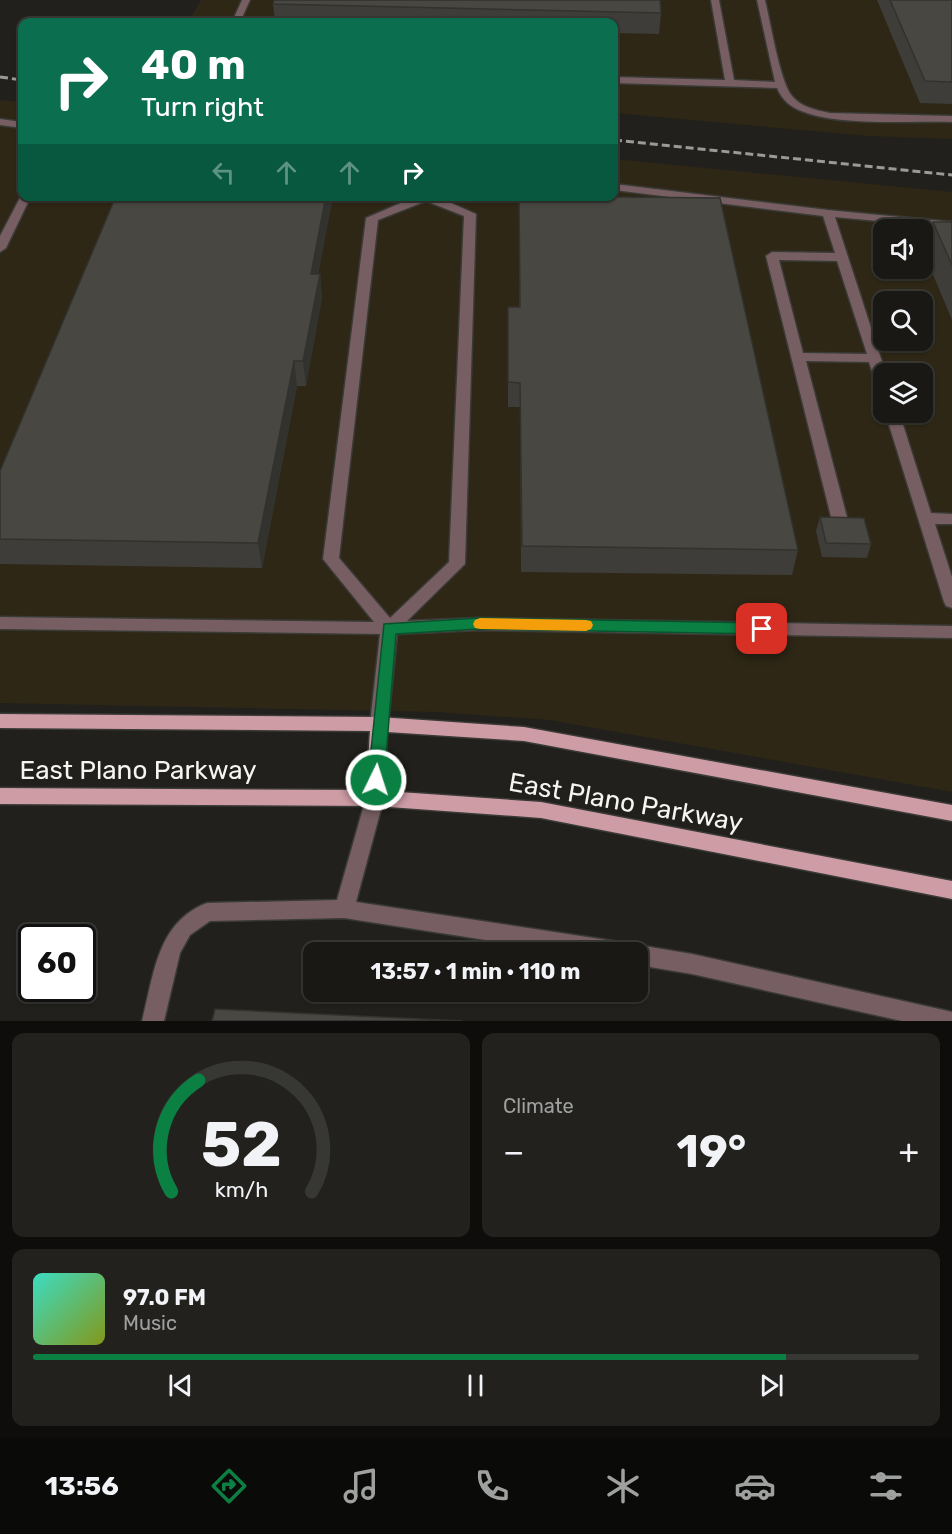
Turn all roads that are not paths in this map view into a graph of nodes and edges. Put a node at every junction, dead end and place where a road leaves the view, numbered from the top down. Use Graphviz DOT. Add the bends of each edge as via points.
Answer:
graph roads {
  1 [pos="246,0"];
  2 [pos="715,0"];
  3 [pos="761,0"];
  4 [pos="238,18"];
  5 [pos="618,80"];
  6 [pos="730,84"];
  7 [pos="781,85"];
  8 [pos="952,119"];
  9 [pos="0,122"];
  10 [pos="18,124"];
  11 [pos="618,188"];
  12 [pos="24,201"];
  13 [pos="413,201"];
  14 [pos="434,201"];
  15 [pos="828,213"];
  16 [pos="952,225"];
  17 [pos="0,248"];
  18 [pos="842,257"];
  19 [pos="798,357"];
  20 [pos="874,358"];
  21 [pos="876,363"];
  22 [pos="896,423"];
  23 [pos="926,518"];
  24 [pos="952,519"];
  25 [pos="840,521"];
  26 [pos="952,602"];
  27 [pos="0,623"];
  28 [pos="389,628"];
  29 [pos="952,632"];
  30 [pos="0,721"];
  31 [pos="379,724"];
  32 [pos="0,796"];
  33 [pos="375,798"];
  34 [pos="952,813"];
  35 [pos="952,890"];
  36 [pos="344,909"];
  37 [pos="556,942"];
  38 [pos="648,957"];
  39 [pos="153,1021"];
  40 [pos="948,1021"];
  1 -- 4 [label="lane"];
  2 -- 6 [label="lane"];
  3 -- 7 [label="lane"];
  5 -- 6 [label="lane"];
  6 -- 7 [label="lane"];
  7 -- 8 [label="lane" via="792,102 814,113"];
  9 -- 10 [label="lane"];
  11 -- 15 [label="lane"];
  12 -- 17 [label="lane"];
  13 -- 28 [label="lane" via="372,218 331,559"];
  14 -- 28 [label="lane" via="470,214 457,564"];
  15 -- 16 [label="lane"];
  15 -- 18 [label="lane"];
  18 -- 19 [label="lane" via="772,256"];
  18 -- 20 [label="lane"];
  19 -- 20 [label="lane"];
  19 -- 25 [label="lane"];
  20 -- 21 [label="lane"];
  22 -- 23 [label="lane"];
  23 -- 24 [label="lane"];
  23 -- 26 [label="lane"];
  27 -- 28 [label="lane"];
  28 -- 29 [label="lane" via="478,624"];
  28 -- 31 [label="lane"];
  30 -- 31 [label="main road"];
  31 -- 33 [label="main road"];
  31 -- 34 [label="main road" via="524,734"];
  32 -- 33 [label="main road, East Plano Parkway"];
  33 -- 35 [label="main road, East Plano Parkway" via="541,810"];
  33 -- 36 [label="lane"];
  36 -- 37 [label="lane"];
  36 -- 39 [label="lane" via="207,912 183,928 170,951"];
  38 -- 40 [label="lane"];
}
